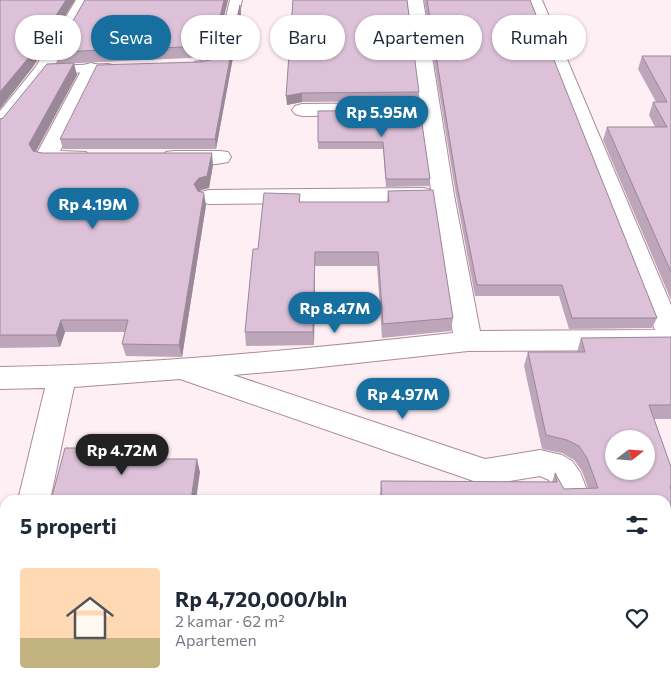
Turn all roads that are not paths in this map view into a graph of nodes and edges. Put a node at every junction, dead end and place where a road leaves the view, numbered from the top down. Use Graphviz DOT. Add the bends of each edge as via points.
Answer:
graph roads {
  1 [pos="84,0"];
  2 [pos="236,0"];
  3 [pos="415,0"];
  4 [pos="531,0"];
  5 [pos="183,66"];
  6 [pos="118,68"];
  7 [pos="91,69"];
  8 [pos="43,70"];
  9 [pos="431,109"];
  10 [pos="302,110"];
  11 [pos="3,116"];
  12 [pos="94,157"];
  13 [pos="152,157"];
  14 [pos="220,157"];
  15 [pos="443,195"];
  16 [pos="209,197"];
  17 [pos="671,338"];
  18 [pos="468,341"];
  19 [pos="178,367"];
  20 [pos="62,377"];
  21 [pos="0,378"];
  22 [pos="35,495"];
  23 [pos="574,495"];
  1 -- 8 [label="street"];
  2 -- 5 [label="lane" via="223,55 215,62"];
  3 -- 9 [label="street"];
  4 -- 17 [label="street" via="536,3"];
  6 -- 7 [label="lane"];
  7 -- 8 [label="lane"];
  7 -- 12 [label="street" via="46,156"];
  8 -- 11 [label="street"];
  9 -- 10 [label="street"];
  9 -- 15 [label="street"];
  13 -- 14 [label="street"];
  15 -- 16 [label="street"];
  15 -- 18 [label="street"];
  17 -- 18 [label="street"];
  18 -- 19 [label="street" via="302,359"];
  19 -- 20 [label="street"];
  19 -- 23 [label="street" via="485,472 504,471 543,461 555,464 571,485"];
  20 -- 21 [label="street"];
  20 -- 22 [label="street"];
}
